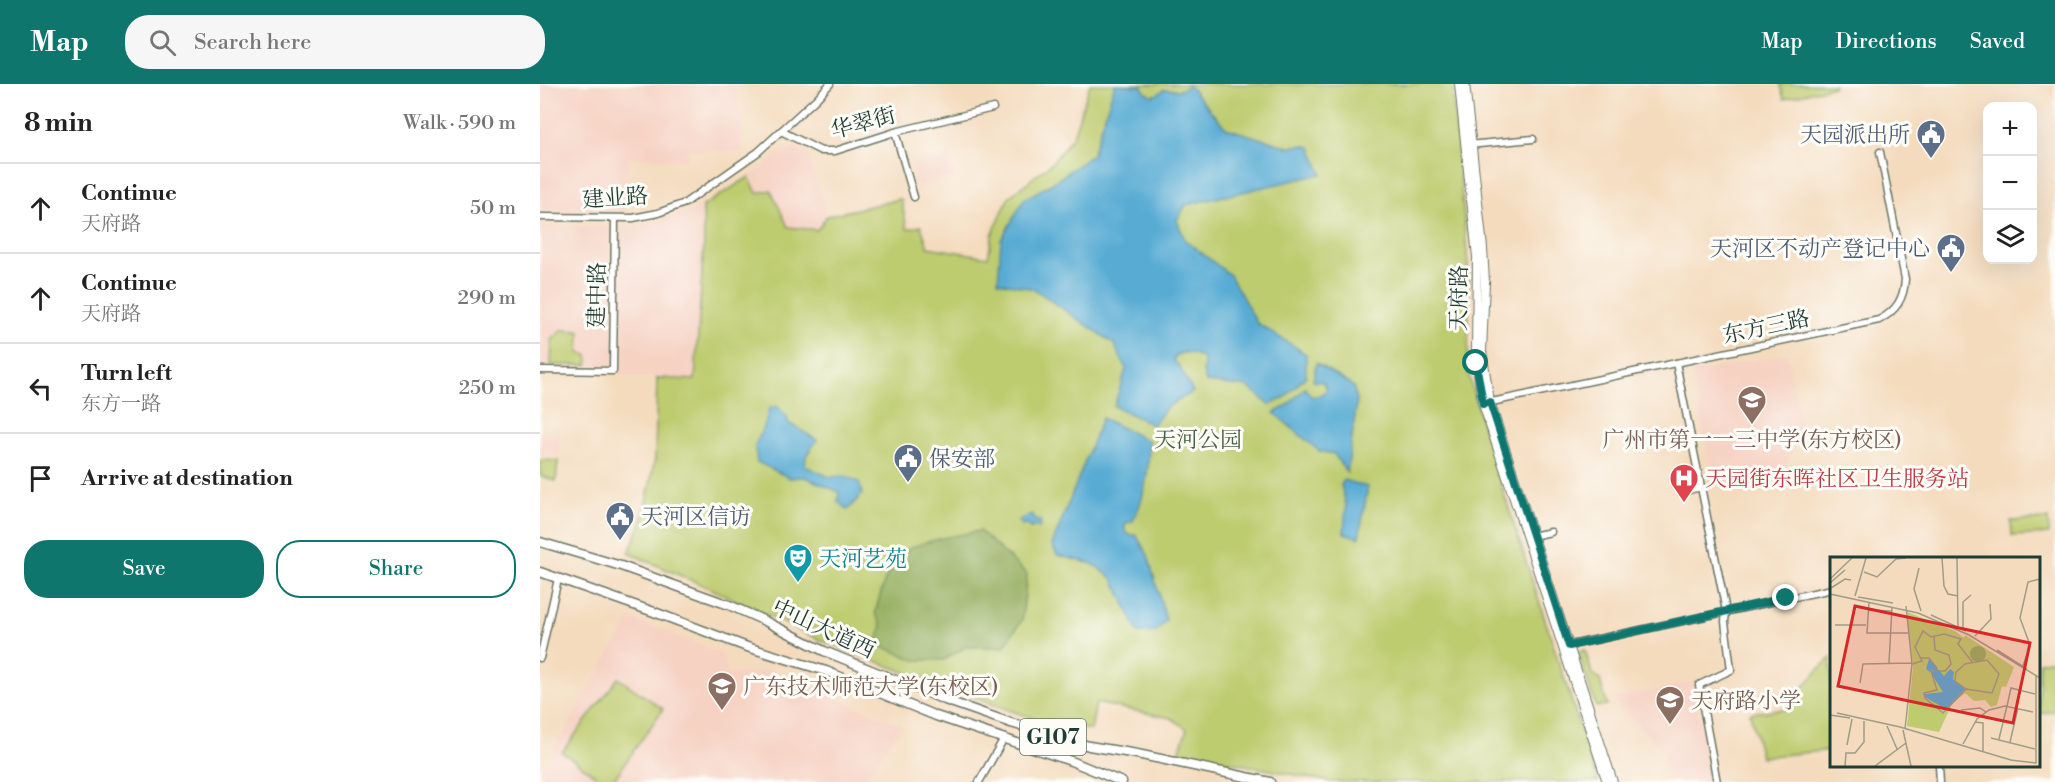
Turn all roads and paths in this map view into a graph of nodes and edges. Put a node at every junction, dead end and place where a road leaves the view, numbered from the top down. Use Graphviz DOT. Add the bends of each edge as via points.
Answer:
graph roads {
  1 [pos="830,84"];
  2 [pos="1458,84"];
  3 [pos="1465,84"];
  4 [pos="993,108"];
  5 [pos="781,131"];
  6 [pos="895,132"];
  7 [pos="1533,139"];
  8 [pos="1468,145"];
  9 [pos="1880,152"];
  10 [pos="914,197"];
  11 [pos="540,217"];
  12 [pos="615,219"];
  13 [pos="1676,363"];
  14 [pos="540,370"];
  15 [pos="1486,403"];
  16 [pos="1701,487"];
  17 [pos="1681,492"];
  18 [pos="1551,532"];
  19 [pos="1532,536"];
  20 [pos="540,542"];
  21 [pos="540,572"];
  22 [pos="558,579"];
  23 [pos="1830,589"];
  24 [pos="1726,611"];
  25 [pos="1565,646"];
  26 [pos="540,658"];
  27 [pos="1003,740"];
  28 [pos="1939,767"];
  29 [pos="979,782"];
  30 [pos="1120,782"];
  31 [pos="1270,782"];
  32 [pos="1606,782"];
  33 [pos="1613,782"];
  34 [pos="1717,782"];
  35 [pos="1940,782"];
  1 -- 5 [label="street, 建业路"];
  2 -- 8 [label="main road, 天府路"];
  3 -- 8 [label="main road, 天府路"];
  4 -- 6 [label="street, 华翠街"];
  5 -- 6 [label="street, 华翠街" via="821,151 835,151"];
  5 -- 12 [label="street, 建业路" via="685,203 633,219"];
  6 -- 10 [label="street"];
  7 -- 8 [label="street"];
  8 -- 15 [label="main road, 天府路" via="1477,257 1476,363"];
  9 -- 13 [label="street, 东方三路" via="1905,279 1899,304 1889,315"];
  11 -- 12 [label="street, 建业路"];
  12 -- 14 [label="street, 建中路" via="613,371"];
  13 -- 15 [label="street, 东方三路"];
  13 -- 16 [label="street"];
  15 -- 19 [label="main road, 天府路"];
  15 -- 25 [label="main road, 天府路"];
  16 -- 17 [label="street"];
  16 -- 24 [label="street"];
  18 -- 19 [label="street"];
  19 -- 25 [label="main road, 天府路"];
  20 -- 31 [label="highway, 中山大道西 / G107" via="729,605 824,651 1026,728 1089,746"];
  21 -- 22 [label="highway, 中山大道西 / G107"];
  22 -- 26 [label="street"];
  22 -- 27 [label="highway, 中山大道西 / G107" via="826,671"];
  23 -- 24 [label="street"];
  24 -- 25 [label="street"];
  24 -- 34 [label="street" via="1731,670 1699,685"];
  25 -- 32 [label="main road, 天府路"];
  25 -- 33 [label="main road, 天府路"];
  27 -- 29 [label="street"];
  27 -- 30 [label="highway, 中山大道西 / G107" via="1071,761"];
  28 -- 35 [label="street"];
}
